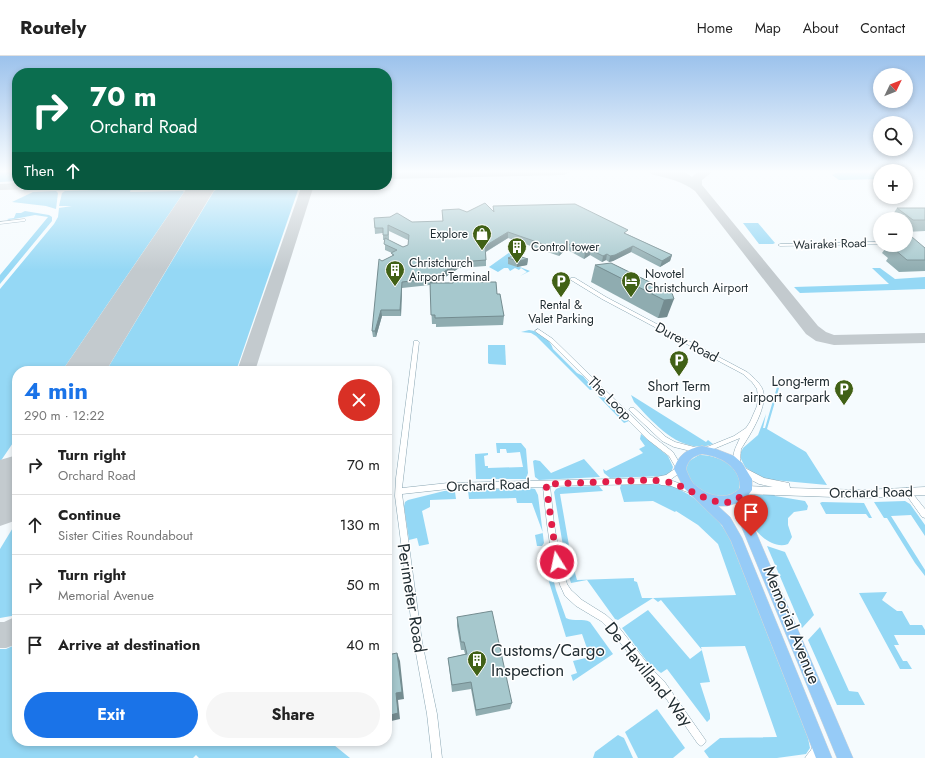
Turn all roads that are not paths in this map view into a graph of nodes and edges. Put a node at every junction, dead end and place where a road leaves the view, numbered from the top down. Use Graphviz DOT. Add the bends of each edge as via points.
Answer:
graph roads {
  1 [pos="24,220"];
  2 [pos="0,223"];
  3 [pos="873,243"];
  4 [pos="780,246"];
  5 [pos="573,279"];
  6 [pos="538,330"];
  7 [pos="416,342"];
  8 [pos="632,410"];
  9 [pos="749,428"];
  10 [pos="702,450"];
  11 [pos="739,468"];
  12 [pos="680,469"];
  13 [pos="651,480"];
  14 [pos="546,484"];
  15 [pos="398,491"];
  16 [pos="925,491"];
  17 [pos="744,492"];
  18 [pos="907,492"];
  19 [pos="696,493"];
  20 [pos="816,493"];
  21 [pos="925,515"];
  22 [pos="701,741"];
  23 [pos="818,742"];
  24 [pos="436,758"];
  25 [pos="810,758"];
  26 [pos="824,758"];
  27 [pos="845,758"];
  1 -- 2 [label="street"];
  3 -- 4 [label="street, Wairakei Road"];
  5 -- 9 [label="street, Durey Road" via="754,380 762,400 757,417"];
  6 -- 12 [label="street, The Loop" via="649,437 671,454"];
  7 -- 15 [label="street, Perimeter Road"];
  8 -- 10 [label="street, The Loop" via="664,439 674,444"];
  9 -- 10 [label="street, Durey Road" via="736,438"];
  9 -- 11 [label="street, Durey Road" via="736,452"];
  10 -- 11 [label="main road" via="722,454"];
  10 -- 12 [label="main road" via="687,455"];
  11 -- 17 [label="main road" via="746,482"];
  11 -- 20 [label="street, Orchard Road" via="767,483"];
  12 -- 13 [label="street, Orchard Road" via="668,478"];
  12 -- 19 [label="main road" via="684,480"];
  13 -- 14 [label="street, Orchard Road"];
  13 -- 19 [label="street, Orchard Road" via="671,483"];
  14 -- 15 [label="street, Orchard Road" via="448,486"];
  14 -- 22 [label="street, De Havilland Way" via="557,562 564,588 573,598 615,628 661,684"];
  15 -- 24 [label="street, Perimeter Road" via="409,584 432,714"];
  16 -- 18 [label="street, Orchard Road"];
  17 -- 19 [label="main road" via="736,500 724,502 711,500"];
  17 -- 20 [label="street, Orchard Road" via="766,490"];
  17 -- 27 [label="main road, Memorial Avenue" via="742,508 746,523"];
  18 -- 20 [label="street, Orchard Road"];
  18 -- 21 [label="street"];
  19 -- 23 [label="main road, Memorial Avenue" via="726,521 736,538"];
  23 -- 25 [label="street" via="815,753"];
  23 -- 26 [label="main road, Memorial Avenue"];
}
